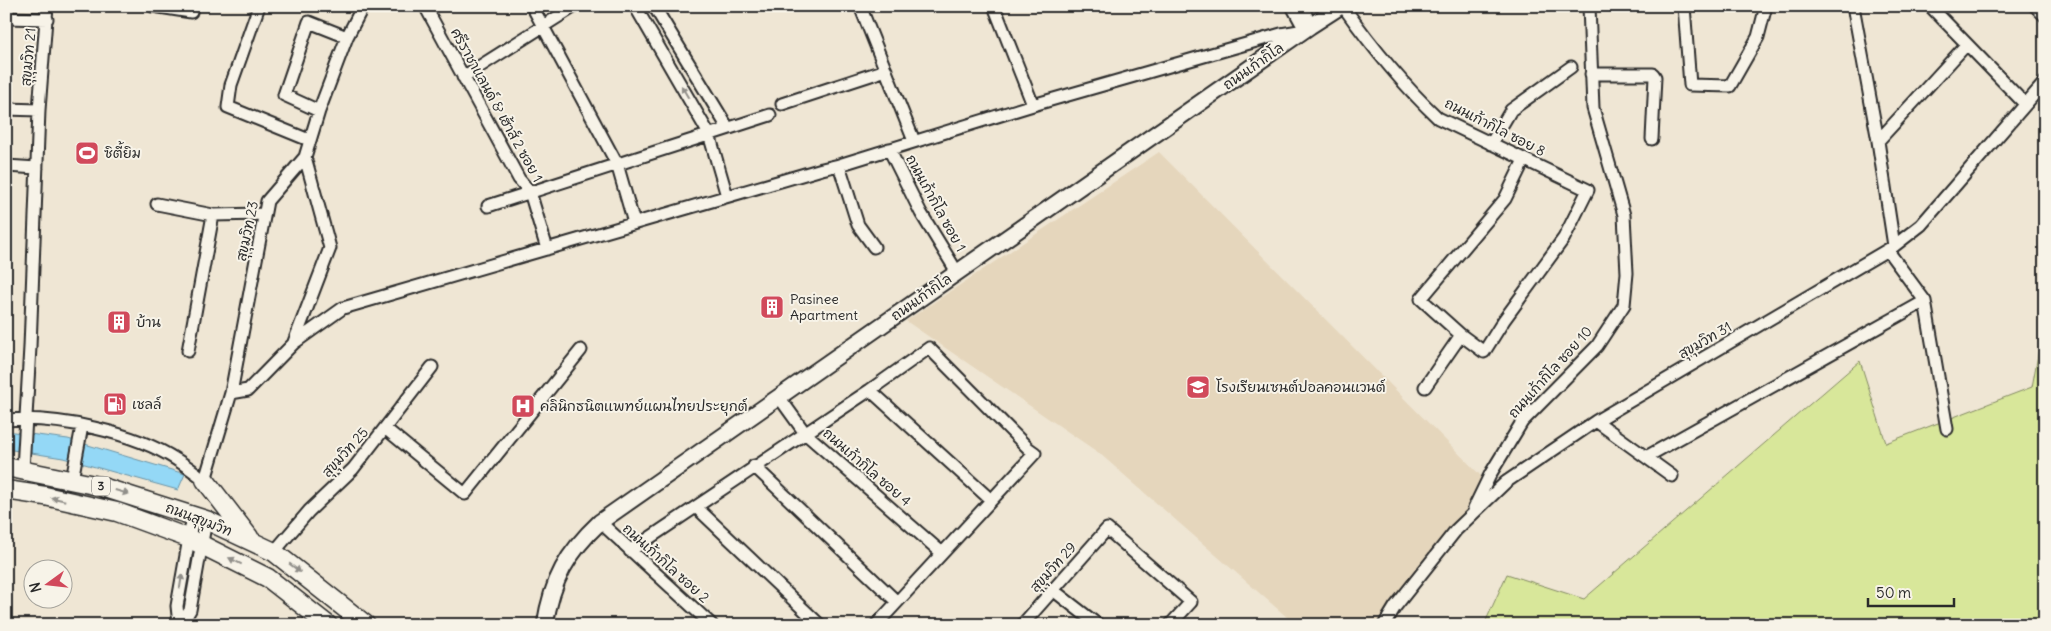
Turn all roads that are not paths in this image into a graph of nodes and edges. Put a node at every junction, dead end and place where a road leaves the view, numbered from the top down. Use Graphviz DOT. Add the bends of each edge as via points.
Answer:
graph roads {
  1 [pos="47,6"];
  2 [pos="153,6"];
  3 [pos="259,6"];
  4 [pos="363,6"];
  5 [pos="425,6"];
  6 [pos="532,6"];
  7 [pos="575,6"];
  8 [pos="635,6"];
  9 [pos="654,6"];
  10 [pos="860,6"];
  11 [pos="994,6"];
  12 [pos="1292,6"];
  13 [pos="1303,6"];
  14 [pos="1342,6"];
  15 [pos="1589,6"];
  16 [pos="1684,6"];
  17 [pos="1766,6"];
  18 [pos="1853,6"];
  19 [pos="1930,6"];
  20 [pos="2035,6"];
  21 [pos="191,9"];
  22 [pos="2045,16"];
  23 [pos="6,18"];
  24 [pos="47,19"];
  25 [pos="544,27"];
  26 [pos="1307,28"];
  27 [pos="347,37"];
  28 [pos="1966,45"];
  29 [pos="1571,67"];
  30 [pos="886,70"];
  31 [pos="1590,74"];
  32 [pos="463,77"];
  33 [pos="2045,82"];
  34 [pos="782,104"];
  35 [pos="2025,104"];
  36 [pos="1033,105"];
  37 [pos="6,109"];
  38 [pos="39,110"];
  39 [pos="319,111"];
  40 [pos="770,114"];
  41 [pos="728,128"];
  42 [pos="709,134"];
  43 [pos="1652,139"];
  44 [pos="309,140"];
  45 [pos="914,141"];
  46 [pos="1878,141"];
  47 [pos="1491,144"];
  48 [pos="889,149"];
  49 [pos="305,156"];
  50 [pos="1524,160"];
  51 [pos="617,164"];
  52 [pos="839,165"];
  53 [pos="6,166"];
  54 [pos="37,168"];
  55 [pos="530,192"];
  56 [pos="727,196"];
  57 [pos="157,204"];
  58 [pos="488,206"];
  59 [pos="264,214"];
  60 [pos="213,215"];
  61 [pos="634,223"];
  62 [pos="874,247"];
  63 [pos="1891,248"];
  64 [pos="547,249"];
  65 [pos="957,272"];
  66 [pos="1925,301"];
  67 [pos="1461,334"];
  68 [pos="294,343"];
  69 [pos="581,350"];
  70 [pos="188,351"];
  71 [pos="432,367"];
  72 [pos="1425,387"];
  73 [pos="870,390"];
  74 [pos="231,393"];
  75 [pos="779,397"];
  76 [pos="26,418"];
  77 [pos="6,420"];
  78 [pos="1596,422"];
  79 [pos="82,426"];
  80 [pos="386,429"];
  81 [pos="1947,429"];
  82 [pos="805,432"];
  83 [pos="1646,457"];
  84 [pos="18,463"];
  85 [pos="754,466"];
  86 [pos="73,472"];
  87 [pos="1672,476"];
  88 [pos="205,480"];
  89 [pos="6,490"];
  90 [pos="990,500"];
  91 [pos="696,507"];
  92 [pos="1470,516"];
  93 [pos="200,518"];
  94 [pos="600,522"];
  95 [pos="251,540"];
  96 [pos="194,541"];
  97 [pos="630,551"];
  98 [pos="274,552"];
  99 [pos="942,553"];
  100 [pos="1053,590"];
  101 [pos="897,602"];
  102 [pos="180,625"];
  103 [pos="328,625"];
  104 [pos="366,625"];
  105 [pos="545,625"];
  106 [pos="712,625"];
  107 [pos="820,625"];
  108 [pos="876,625"];
  109 [pos="1022,625"];
  110 [pos="1098,625"];
  111 [pos="1170,625"];
  112 [pos="1384,625"];
  1 -- 24 [label="street, สุขุมวิท 21"];
  2 -- 21 [label="street"];
  3 -- 44 [label="street" via="231,85 228,107"];
  4 -- 27 [label="street, สุขุมวิท 23"];
  5 -- 32 [label="street, ศรีราชาแลนด์ & เฮ้าส์ 2 ซอย 1"];
  6 -- 25 [label="street"];
  7 -- 25 [label="street"];
  42 -- 8 [label="street, one-way"];
  9 -- 41 [label="street"];
  10 -- 30 [label="street"];
  11 -- 36 [label="street"];
  12 -- 26 [label="street"];
  13 -- 26 [label="street"];
  14 -- 26 [label="main road, ถนนเก้ากิโล"];
  14 -- 47 [label="street, ถนนเก้ากิโล ซอย 8" via="1376,52 1438,118"];
  15 -- 31 [label="street, ถนนเก้ากิโล ซอย 10"];
  16 -- 17 [label="street" via="1690,85 1730,86 1758,37"];
  18 -- 46 [label="street"];
  19 -- 28 [label="street"];
  20 -- 22 [label="street"];
  23 -- 24 [label="street"];
  24 -- 38 [label="street, สุขุมวิท 21"];
  25 -- 32 [label="street"];
  25 -- 51 [label="street"];
  26 -- 36 [label="street"];
  26 -- 65 [label="main road, ถนนเก้ากิโล"];
  27 -- 39 [label="street, สุขุมวิท 23"];
  27 -- 39 [label="street" via="310,22 284,95"];
  28 -- 35 [label="street"];
  28 -- 46 [label="street"];
  29 -- 47 [label="street" via="1510,110"];
  30 -- 34 [label="street"];
  30 -- 45 [label="street"];
  31 -- 43 [label="street" via="1653,74"];
  31 -- 92 [label="street, ถนนเก้ากิโล ซอย 10" via="1593,108 1624,215 1627,273 1624,305 1597,346 1522,422 1490,473"];
  32 -- 55 [label="street, ศรีราชาแลนด์ & เฮ้าส์ 2 ซอย 1" via="519,180"];
  33 -- 35 [label="street, สุขุมวิท 31"];
  35 -- 63 [label="street, สุขุมวิท 31" via="1921,225"];
  36 -- 45 [label="street"];
  37 -- 38 [label="street"];
  38 -- 54 [label="street, สุขุมวิท 21"];
  39 -- 44 [label="street, สุขุมวิท 23"];
  40 -- 41 [label="street"];
  41 -- 42 [label="street"];
  42 -- 51 [label="street"];
  42 -- 56 [label="street"];
  44 -- 49 [label="street, สุขุมวิท 23"];
  45 -- 48 [label="street"];
  46 -- 63 [label="street"];
  47 -- 50 [label="street, ถนนเก้ากิโล ซอย 8"];
  48 -- 52 [label="street"];
  48 -- 65 [label="street, ถนนเก้ากิโล ซอย 1" via="921,213"];
  49 -- 59 [label="street, สุขุมวิท 23" via="266,201"];
  49 -- 68 [label="street" via="330,248"];
  50 -- 67 [label="street" via="1505,199 1421,299"];
  50 -- 67 [label="street, ถนนเก้ากิโล ซอย 8" via="1588,190 1564,238 1484,352"];
  51 -- 55 [label="street"];
  51 -- 61 [label="street"];
  52 -- 56 [label="street"];
  52 -- 62 [label="street" via="858,225"];
  53 -- 54 [label="street"];
  54 -- 76 [label="street, สุขุมวิท 21"];
  55 -- 58 [label="street"];
  55 -- 64 [label="street, ศรีราชาแลนด์ & เฮ้าส์ 2 ซอย 1"];
  56 -- 61 [label="street"];
  57 -- 60 [label="street"];
  59 -- 60 [label="street"];
  59 -- 74 [label="street, สุขุมวิท 23"];
  60 -- 70 [label="street"];
  61 -- 64 [label="street"];
  63 -- 66 [label="street"];
  63 -- 78 [label="street, สุขุมวิท 31"];
  64 -- 68 [label="street" via="343,308"];
  65 -- 75 [label="main road, ถนนเก้ากิโล"];
  66 -- 81 [label="street"];
  66 -- 83 [label="street"];
  67 -- 72 [label="street"];
  68 -- 74 [label="street" via="248,390"];
  69 -- 80 [label="street" via="465,494"];
  71 -- 80 [label="street, สุขุมวิท 25"];
  73 -- 82 [label="street"];
  73 -- 90 [label="street"];
  73 -- 90 [label="street" via="929,348 1028,448 1036,452"];
  74 -- 88 [label="street, สุขุมวิท 23"];
  75 -- 82 [label="street, ถนนเก้ากิโล ซอย 4"];
  75 -- 94 [label="main road, ถนนเก้ากิโล"];
  76 -- 77 [label="street"];
  76 -- 79 [label="street"];
  76 -- 84 [label="street, สุขุมวิท 21"];
  78 -- 83 [label="street"];
  78 -- 92 [label="street, สุขุมวิท 31" via="1506,482"];
  79 -- 86 [label="street"];
  79 -- 88 [label="street" via="145,444 176,459"];
  80 -- 98 [label="street, สุขุมวิท 25" via="353,469"];
  82 -- 85 [label="street"];
  82 -- 99 [label="street, ถนนเก้ากิโล ซอย 4"];
  83 -- 87 [label="street"];
  84 -- 86 [label="highway, ถนนสุขุมวิท / 3"];
  85 -- 91 [label="street"];
  85 -- 101 [label="street"];
  86 -- 93 [label="highway, ถนนสุขุมวิท / 3, one-way"];
  88 -- 95 [label="highway"];
  96 -- 89 [label="highway, ถนนสุขุมวิท / 3, one-way" via="117,512"];
  90 -- 99 [label="street"];
  91 -- 97 [label="street"];
  91 -- 107 [label="street"];
  92 -- 112 [label="street, สุขุมวิท 31" via="1395,606"];
  93 -- 95 [label="highway, ถนนสุขุมวิท / 3"];
  93 -- 96 [label="street"];
  94 -- 97 [label="street, ถนนเก้ากิโล ซอย 2"];
  94 -- 105 [label="main road, ถนนเก้ากิโล" via="580,541 563,566 552,590"];
  95 -- 98 [label="highway, ถนนสุขุมวิท / 3"];
  96 -- 102 [label="street" via="177,606"];
  103 -- 96 [label="highway, ถนนสุขุมวิท / 3, one-way" via="268,578"];
  97 -- 106 [label="street, ถนนเก้ากิโล ซอย 2"];
  98 -- 104 [label="highway, ถนนสุขุมวิท / 3, one-way"];
  99 -- 101 [label="street"];
  100 -- 109 [label="street, สุขุมวิท 29"];
  100 -- 110 [label="street"];
  100 -- 111 [label="street, สุขุมวิท 29" via="1108,529 1191,602"];
  101 -- 108 [label="street"];
}
